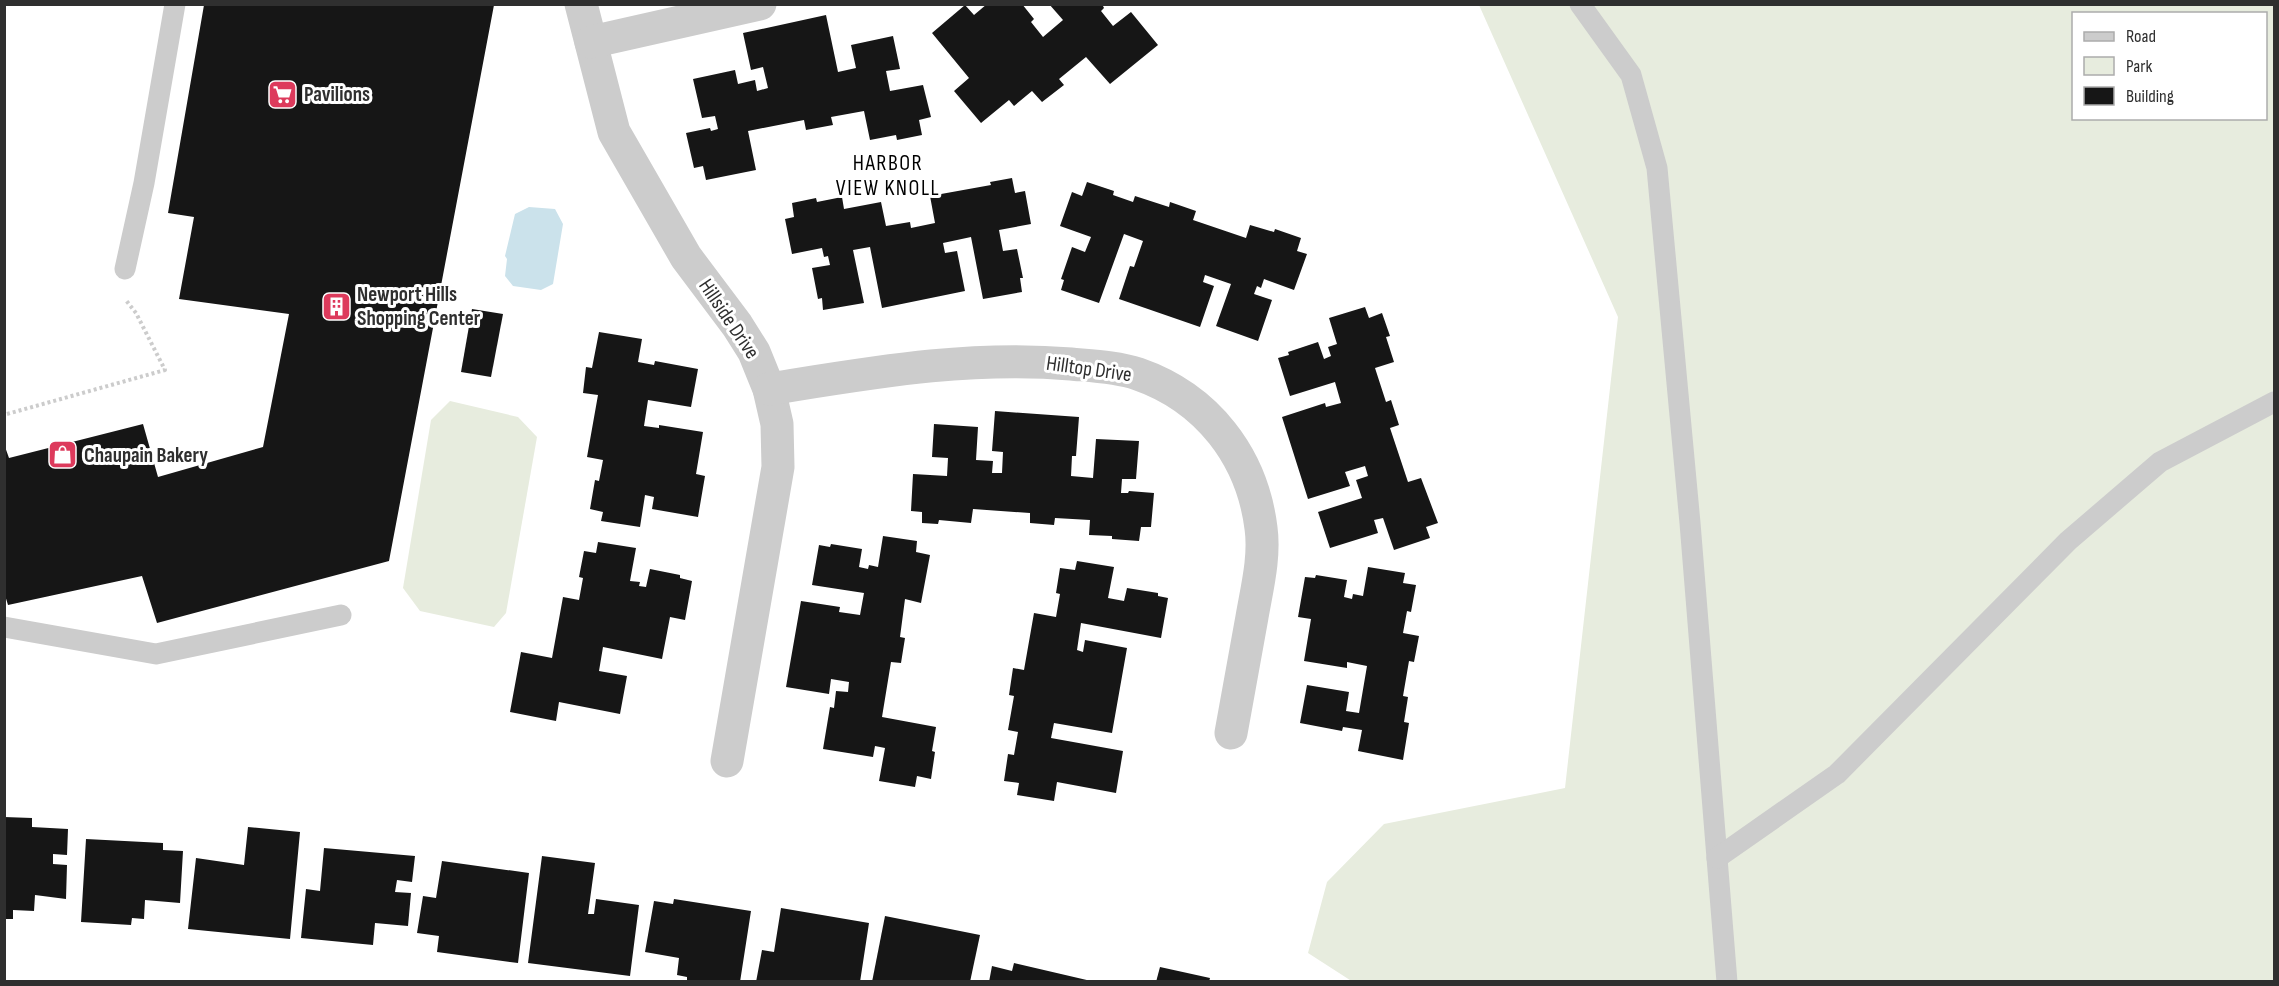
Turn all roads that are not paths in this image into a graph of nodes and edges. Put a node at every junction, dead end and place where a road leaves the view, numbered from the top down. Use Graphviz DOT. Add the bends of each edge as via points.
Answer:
graph roads {
  1 [pos="175,4"];
  2 [pos="581,4"];
  3 [pos="760,4"];
  4 [pos="1580,4"];
  5 [pos="591,42"];
  6 [pos="125,269"];
  7 [pos="769,389"];
  8 [pos="2274,402"];
  9 [pos="340,615"];
  10 [pos="4,627"];
  11 [pos="1231,733"];
  12 [pos="727,761"];
  13 [pos="1717,858"];
  14 [pos="1726,981"];
  1 -- 6 [label="lane"];
  2 -- 5 [label="street, Hillside Drive"];
  3 -- 5 [label="street"];
  4 -- 13 [label="lane" via="1631,75 1657,168"];
  5 -- 7 [label="street, Hillside Drive" via="615,132 686,256 754,352"];
  7 -- 11 [label="street, Hilltop Drive" via="897,369 1039,361 1110,368 1171,388 1208,416 1237,451 1255,494 1262,530 1261,566"];
  7 -- 12 [label="street, Hillside Drive" via="777,424 778,466"];
  8 -- 13 [label="lane" via="2160,462 2068,541 1837,774"];
  9 -- 10 [label="lane" via="156,654"];
  13 -- 14 [label="lane"];
}
